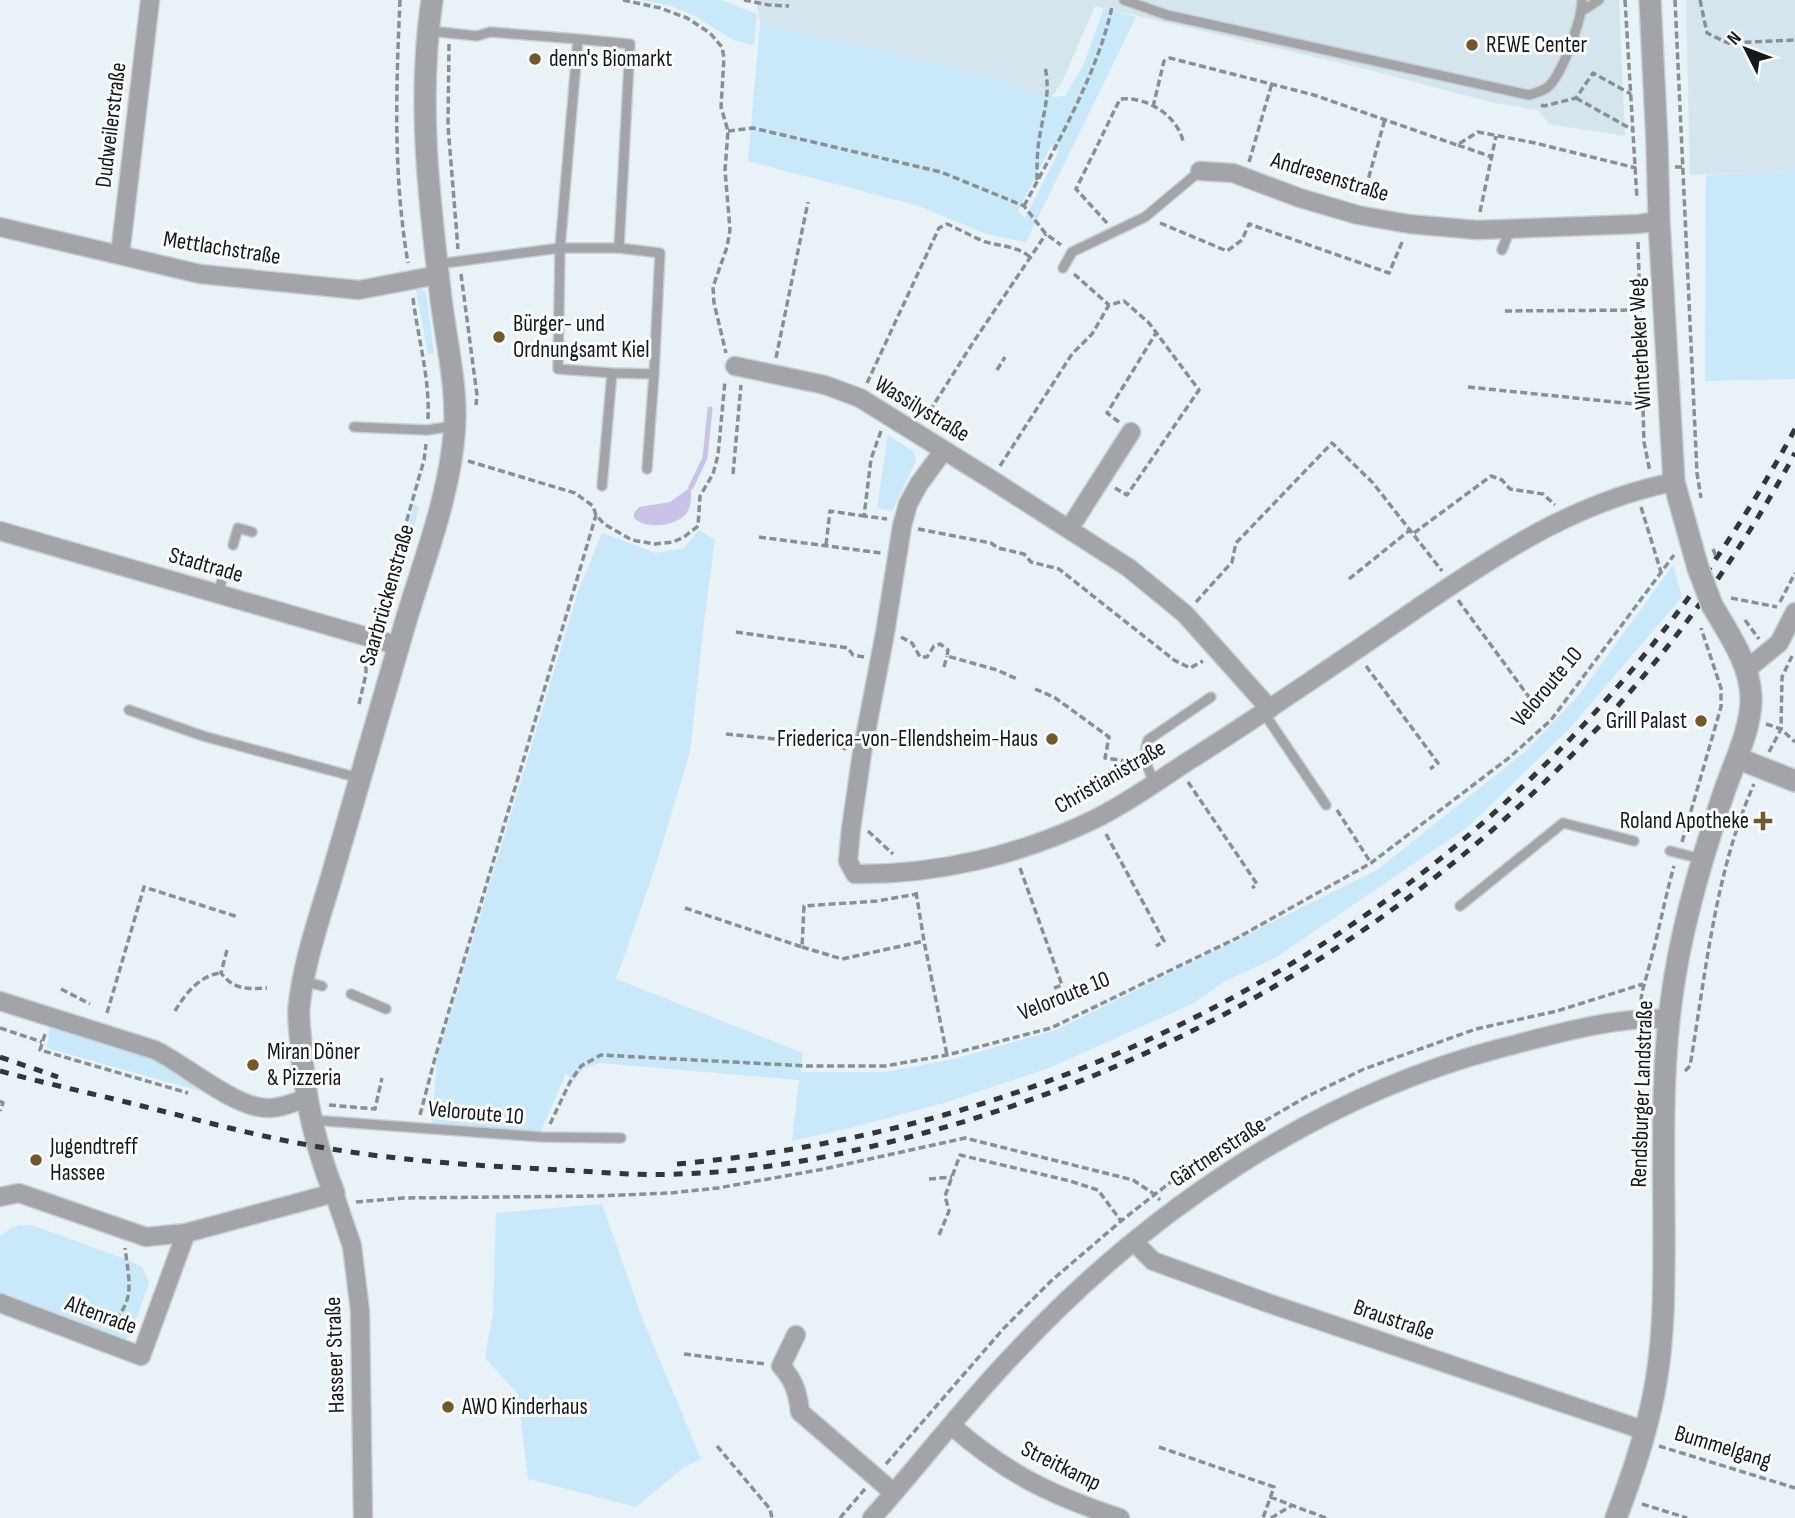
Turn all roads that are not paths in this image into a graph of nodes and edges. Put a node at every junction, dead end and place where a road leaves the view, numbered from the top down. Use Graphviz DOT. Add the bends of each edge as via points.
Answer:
graph roads {
  1 [pos="150,0"];
  2 [pos="432,0"];
  3 [pos="1124,0"];
  4 [pos="1582,0"];
  5 [pos="1599,0"];
  6 [pos="1648,1"];
  7 [pos="1582,11"];
  8 [pos="428,31"];
  9 [pos="578,39"];
  10 [pos="1200,171"];
  11 [pos="1659,220"];
  12 [pos="0,227"];
  13 [pos="1510,229"];
  14 [pos="561,248"];
  15 [pos="619,248"];
  16 [pos="1502,250"];
  17 [pos="120,255"];
  18 [pos="1063,268"];
  19 [pos="437,270"];
  20 [pos="732,363"];
  21 [pos="612,373"];
  22 [pos="654,374"];
  23 [pos="456,425"];
  24 [pos="355,427"];
  25 [pos="1132,432"];
  26 [pos="944,450"];
  27 [pos="647,469"];
  28 [pos="1674,482"];
  29 [pos="602,486"];
  30 [pos="1069,529"];
  31 [pos="0,531"];
  32 [pos="252,532"];
  33 [pos="233,545"];
  34 [pos="225,572"];
  35 [pos="218,594"];
  36 [pos="1795,612"];
  37 [pos="399,646"];
  38 [pos="1787,647"];
  39 [pos="1746,670"];
  40 [pos="1211,697"];
  41 [pos="129,710"];
  42 [pos="1267,711"];
  43 [pos="1737,758"];
  44 [pos="360,779"];
  45 [pos="1795,780"];
  46 [pos="1154,782"];
  47 [pos="1326,805"];
  48 [pos="1634,841"];
  49 [pos="1670,851"];
  50 [pos="1703,859"];
  51 [pos="1460,906"];
  52 [pos="351,994"];
  53 [pos="0,1001"];
  54 [pos="386,1009"];
  55 [pos="1668,1019"];
  56 [pos="314,1107"];
  57 [pos="621,1138"];
  58 [pos="0,1197"];
  59 [pos="337,1200"];
  60 [pos="186,1233"];
  61 [pos="1134,1242"];
  62 [pos="0,1303"];
  63 [pos="796,1335"];
  64 [pos="951,1425"];
  65 [pos="1646,1431"];
  66 [pos="894,1493"];
  67 [pos="1620,1508"];
  68 [pos="363,1518"];
  69 [pos="872,1518"];
  70 [pos="1120,1518"];
  1 -- 17 [label="street, Dudweilerstraße"];
  2 -- 8 [label="street, Saarbrückenstraße"];
  3 -- 7 [label="lane" via="1167,15 1529,95 1548,88 1559,72"];
  4 -- 7 [label="lane"];
  5 -- 7 [label="lane"];
  6 -- 11 [label="street, Winterbeker Weg"];
  8 -- 9 [label="lane"];
  8 -- 19 [label="street, Saarbrückenstraße" via="424,127"];
  9 -- 14 [label="lane"];
  9 -- 15 [label="lane" via="630,44"];
  10 -- 13 [label="street, Andresenstraße" via="1233,173 1358,215 1409,224"];
  10 -- 18 [label="lane, Andresenstraße" via="1145,217 1072,252"];
  11 -- 13 [label="street, Andresenstraße"];
  11 -- 28 [label="street, Winterbeker Weg"];
  12 -- 17 [label="street, Mettlachstraße"];
  13 -- 16 [label="lane"];
  14 -- 15 [label="lane"];
  14 -- 19 [label="lane" via="459,262"];
  14 -- 21 [label="lane" via="558,369"];
  15 -- 22 [label="lane" via="660,253"];
  17 -- 19 [label="street, Mettlachstraße" via="200,274 359,290 411,281"];
  19 -- 23 [label="street, Saarbrückenstraße" via="455,385"];
  20 -- 26 [label="street, Wassilystraße" via="860,398"];
  21 -- 22 [label="lane"];
  21 -- 29 [label="lane"];
  22 -- 27 [label="lane"];
  23 -- 24 [label="lane" via="427,430"];
  23 -- 37 [label="street, Saarbrückenstraße" via="432,536"];
  25 -- 30 [label="street"];
  26 -- 30 [label="street, Wassilystraße"];
  26 -- 46 [label="street, Christianistraße" via="919,484 902,524 851,829 848,860 855,874 912,873 1015,851 1098,818"];
  28 -- 39 [label="street, Winterbeker Weg, bridge" via="1698,568"];
  28 -- 42 [label="street, Christianistraße" via="1607,499 1513,545"];
  30 -- 42 [label="street, Wassilystraße" via="1129,568 1185,614"];
  31 -- 35 [label="street, Stadtrade"];
  32 -- 33 [label="lane" via="238,528"];
  34 -- 35 [label="lane"];
  35 -- 37 [label="street, Stadtrade"];
  36 -- 38 [label="street"];
  37 -- 44 [label="street, Saarbrückenstraße"];
  38 -- 39 [label="street"];
  39 -- 43 [label="street, Rendsburger Landstraße" via="1751,697"];
  40 -- 46 [label="lane" via="1148,740 1145,764"];
  41 -- 44 [label="lane" via="203,736"];
  42 -- 46 [label="street, Christianistraße"];
  42 -- 47 [label="lane"];
  43 -- 45 [label="street"];
  43 -- 50 [label="street, Rendsburger Landstraße"];
  44 -- 56 [label="street, Saarbrückenstraße" via="312,983 298,1010"];
  48 -- 51 [label="lane" via="1563,823"];
  49 -- 50 [label="lane"];
  50 -- 55 [label="street, Rendsburger Landstraße" via="1683,934"];
  52 -- 54 [label="lane"];
  53 -- 56 [label="street" via="155,1050 233,1098 262,1108"];
  55 -- 61 [label="street, Gärtnerstraße" via="1639,1018 1550,1035 1406,1079 1329,1113 1252,1156"];
  55 -- 65 [label="street, Rendsburger Landstraße" via="1664,1301 1657,1380"];
  56 -- 57 [label="lane, Veloroute 10" via="416,1127"];
  56 -- 59 [label="street, Saarbrückenstraße" via="322,1162"];
  58 -- 60 [label="street" via="19,1192 146,1237"];
  59 -- 60 [label="street"];
  59 -- 68 [label="street, Hasseer Straße" via="352,1246 360,1311"];
  60 -- 62 [label="street, Altenrade" via="141,1356"];
  61 -- 64 [label="street, Gärtnerstraße" via="1051,1316"];
  61 -- 65 [label="street, Braustraße" via="1153,1261"];
  63 -- 66 [label="street" via="781,1367 792,1378 800,1412"];
  64 -- 66 [label="street, Gärtnerstraße"];
  64 -- 70 [label="street, Streitkamp" via="1022,1478"];
  65 -- 67 [label="street, Rendsburger Landstraße"];
  66 -- 69 [label="street, Gärtnerstraße"];
}
